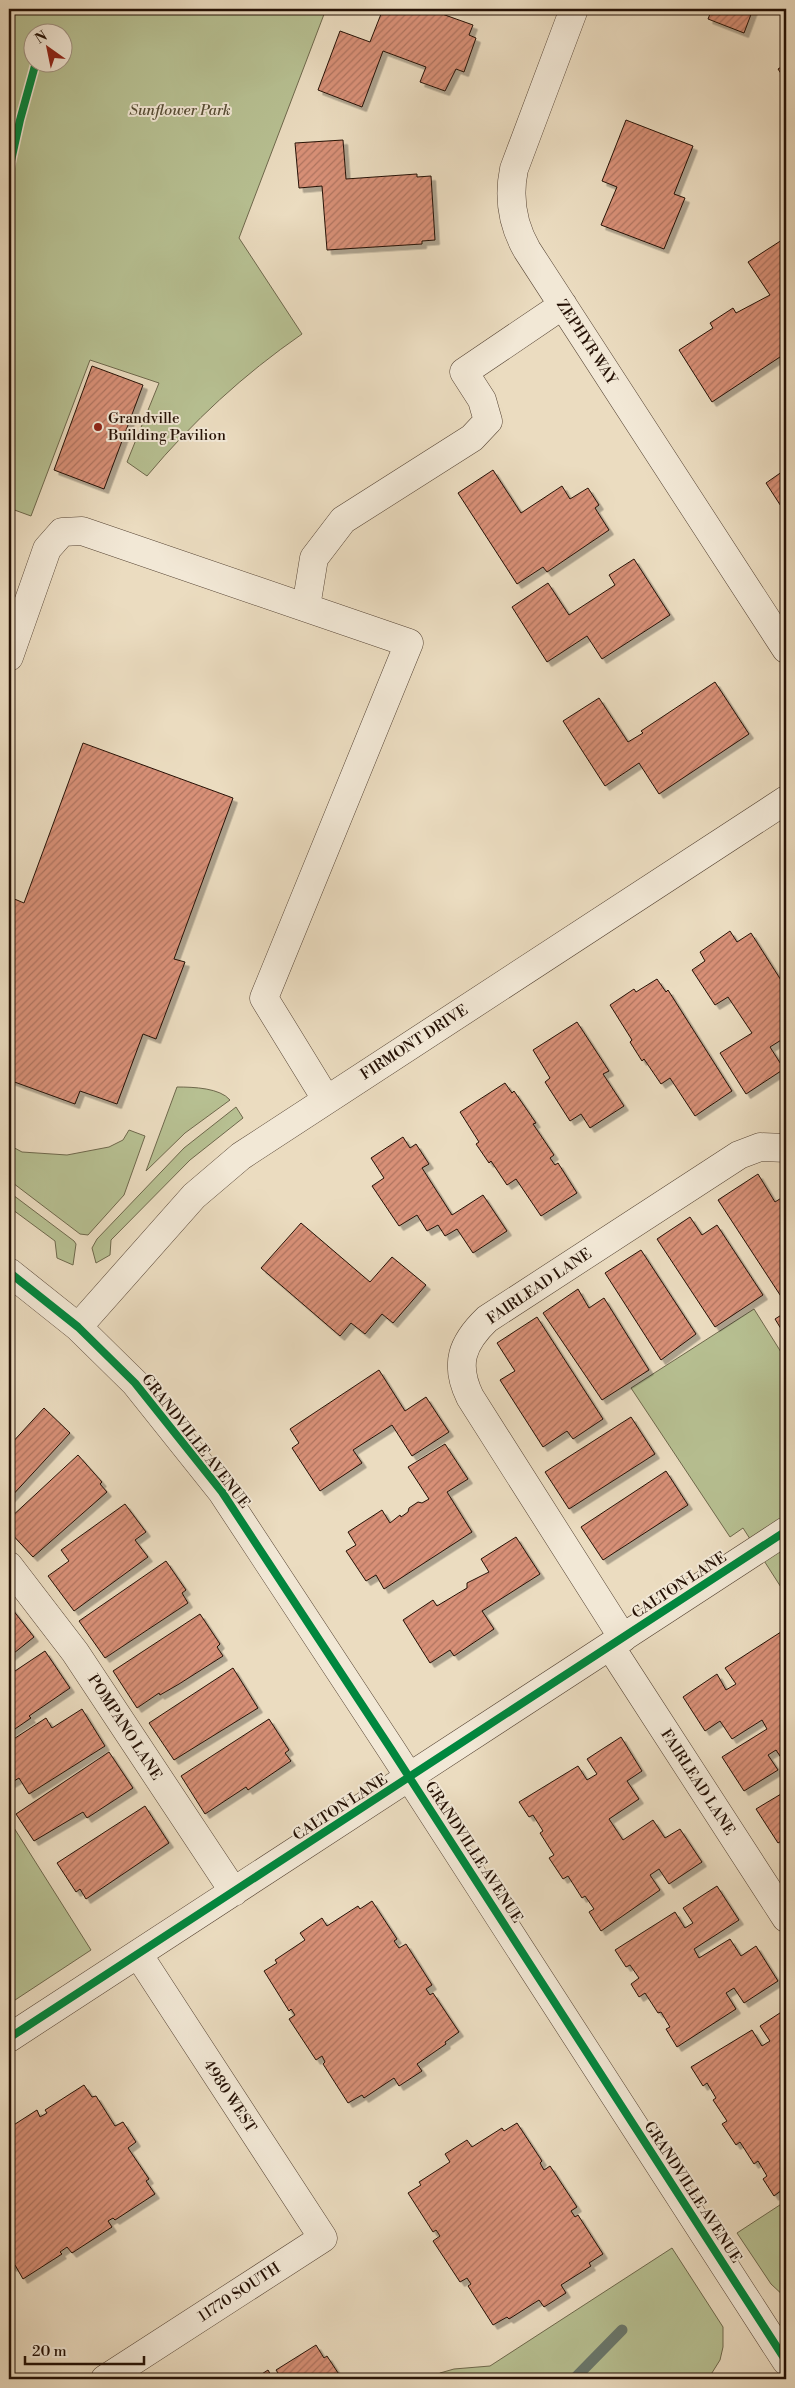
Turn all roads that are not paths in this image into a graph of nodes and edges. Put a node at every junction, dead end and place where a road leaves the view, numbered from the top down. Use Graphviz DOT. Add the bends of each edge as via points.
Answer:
graph roads {
  1 [pos="574,9"];
  2 [pos="563,305"];
  3 [pos="306,607"];
  4 [pos="786,648"];
  5 [pos="9,657"];
  6 [pos="786,800"];
  7 [pos="326,1099"];
  8 [pos="784,1147"];
  9 [pos="9,1272"];
  10 [pos="78,1327"];
  11 [pos="786,1531"];
  12 [pos="9,1566"];
  13 [pos="617,1642"];
  14 [pos="410,1778"];
  15 [pos="234,1892"];
  16 [pos="786,1918"];
  17 [pos="138,1954"];
  18 [pos="9,2038"];
  19 [pos="323,2238"];
  20 [pos="786,2361"];
  21 [pos="105,2379"];
  1 -- 2 [label="street, ZEPHYR WAY" via="514,170 510,191 514,222 522,241"];
  2 -- 3 [label="street" via="464,372 482,400 488,421 472,438 342,520 314,558"];
  2 -- 4 [label="street, ZEPHYR WAY"];
  3 -- 5 [label="street" via="82,531 62,532 47,549"];
  3 -- 7 [label="street" via="410,643 264,998"];
  6 -- 7 [label="street, FIRMONT DRIVE"];
  7 -- 10 [label="street, FIRMONT DRIVE" via="247,1151 194,1196"];
  8 -- 13 [label="street, FAIRLEAD LANE" via="760,1147 739,1155 488,1319 471,1336 464,1351 462,1377 470,1397"];
  9 -- 10 [label="street, GRANDVILLE AVENUE"];
  10 -- 14 [label="street, GRANDVILLE AVENUE" via="135,1383 222,1492"];
  11 -- 13 [label="street, CALTON LANE"];
  12 -- 15 [label="street, POMPANO LANE" via="75,1652"];
  13 -- 14 [label="street, CALTON LANE"];
  13 -- 16 [label="street, FAIRLEAD LANE"];
  14 -- 15 [label="street, CALTON LANE"];
  14 -- 20 [label="street, GRANDVILLE AVENUE"];
  15 -- 17 [label="street, CALTON LANE"];
  17 -- 18 [label="street, CALTON LANE"];
  17 -- 19 [label="street, 4980 WEST"];
  19 -- 21 [label="street, 11770 SOUTH"];
}
